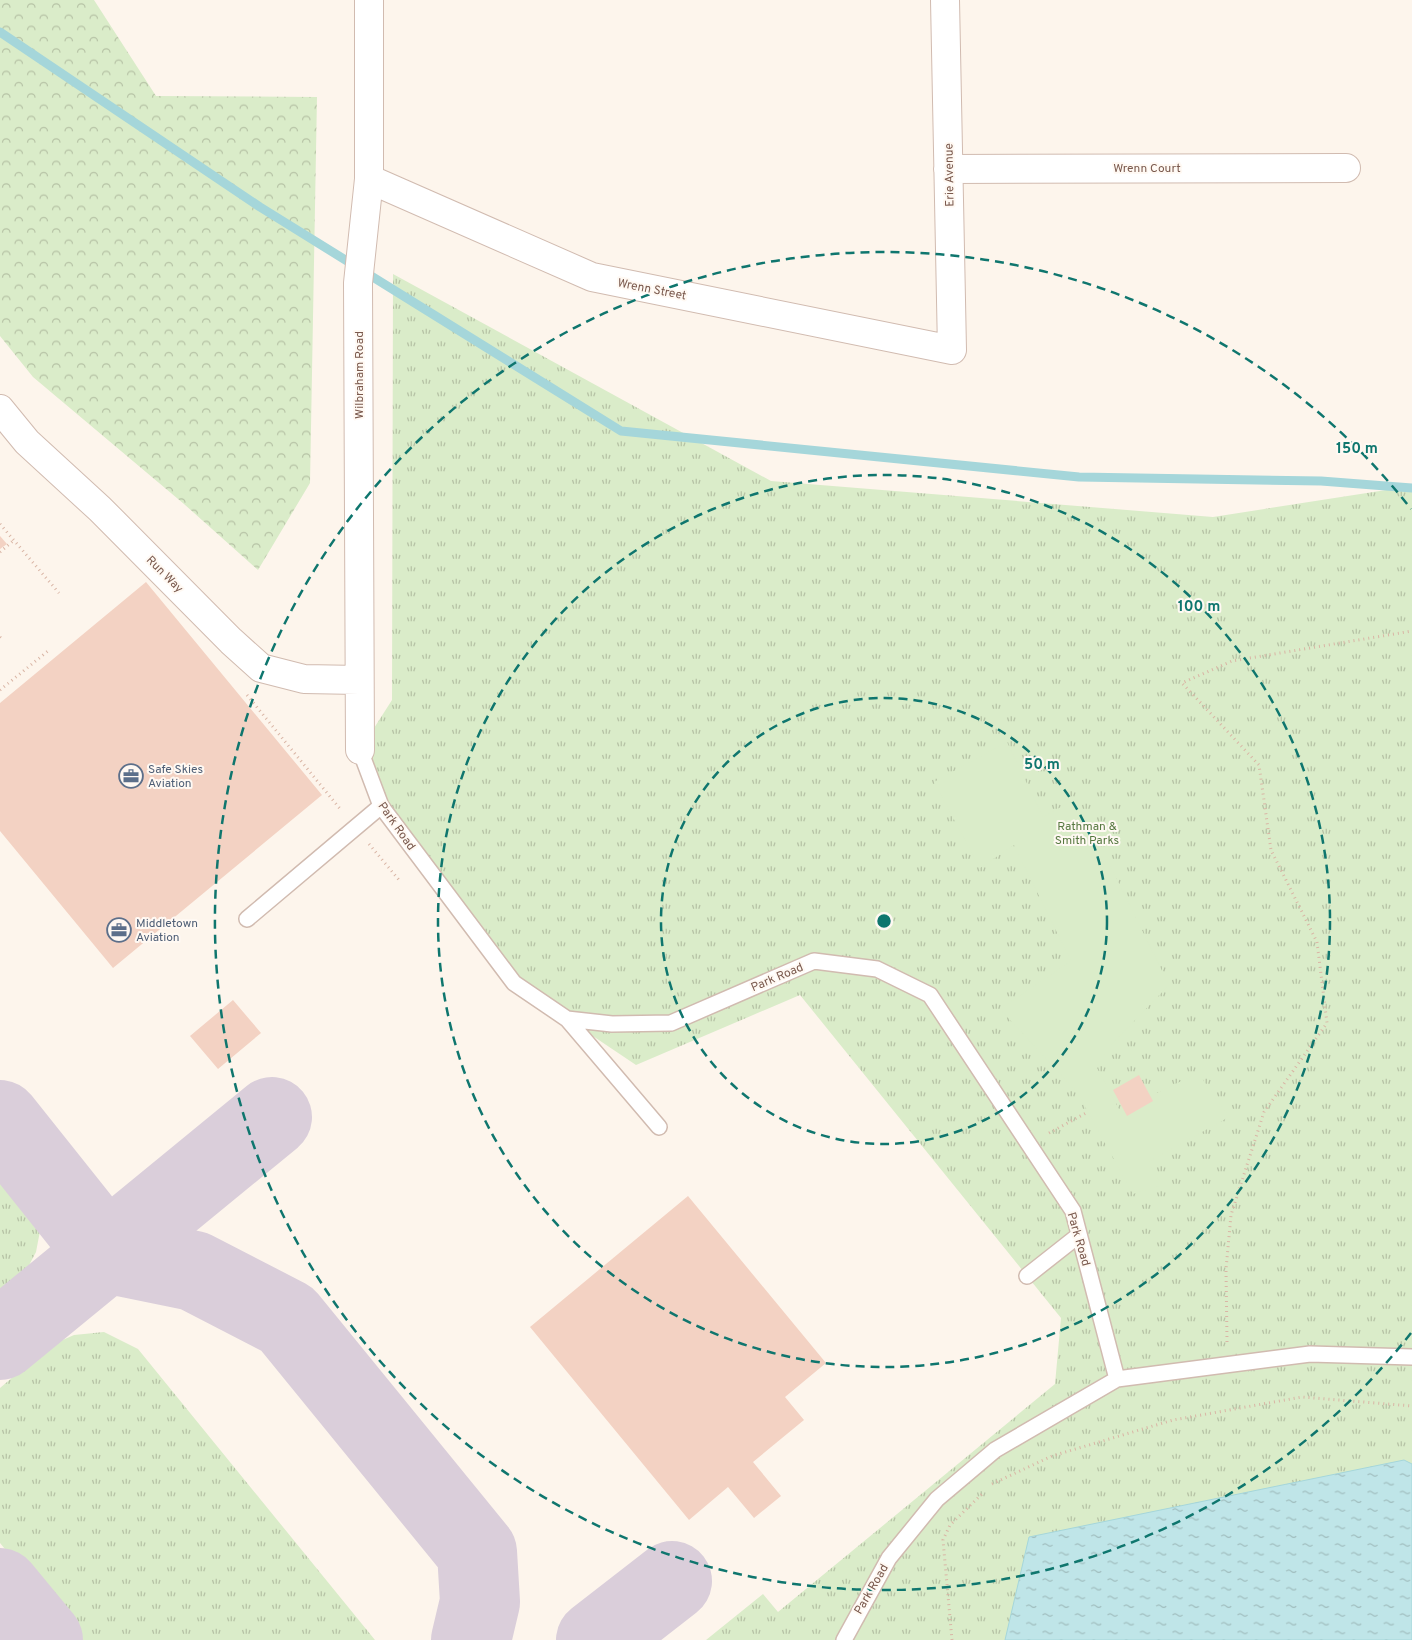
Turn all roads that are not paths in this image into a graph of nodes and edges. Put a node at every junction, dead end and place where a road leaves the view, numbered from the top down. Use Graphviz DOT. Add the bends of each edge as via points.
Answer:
graph roads {
  1 [pos="369,0"];
  2 [pos="945,0"];
  3 [pos="948,168"];
  4 [pos="1346,168"];
  5 [pos="369,179"];
  6 [pos="952,350"];
  7 [pos="0,409"];
  8 [pos="359,680"];
  9 [pos="360,750"];
  10 [pos="380,806"];
  11 [pos="247,919"];
  12 [pos="566,1019"];
  13 [pos="659,1127"];
  14 [pos="1079,1235"];
  15 [pos="1027,1276"];
  16 [pos="1412,1357"];
  17 [pos="1117,1379"];
  18 [pos="844,1640"];
  1 -- 5 [label="street, Wilbraham Road"];
  2 -- 3 [label="street, Erie Avenue"];
  3 -- 4 [label="street, Wrenn Court"];
  3 -- 6 [label="street, Erie Avenue"];
  5 -- 6 [label="street, Wrenn Street" via="592,277"];
  5 -- 8 [label="street, Wilbraham Road" via="358,282"];
  7 -- 8 [label="street, Run Way" via="27,442 100,509 261,668 304,679"];
  8 -- 9 [label="street, Wilbraham Road"];
  9 -- 10 [label="lane, Park Road"];
  10 -- 11 [label="lane"];
  10 -- 12 [label="lane, Park Road" via="514,983"];
  12 -- 13 [label="lane"];
  12 -- 14 [label="lane, Park Road" via="612,1024 671,1023 814,961 877,969 930,994 1073,1211"];
  14 -- 15 [label="lane"];
  14 -- 17 [label="lane, Park Road"];
  16 -- 17 [label="lane, Park Road" via="1310,1354"];
  17 -- 18 [label="lane, Park Road" via="995,1450 937,1499 889,1558"];
}
